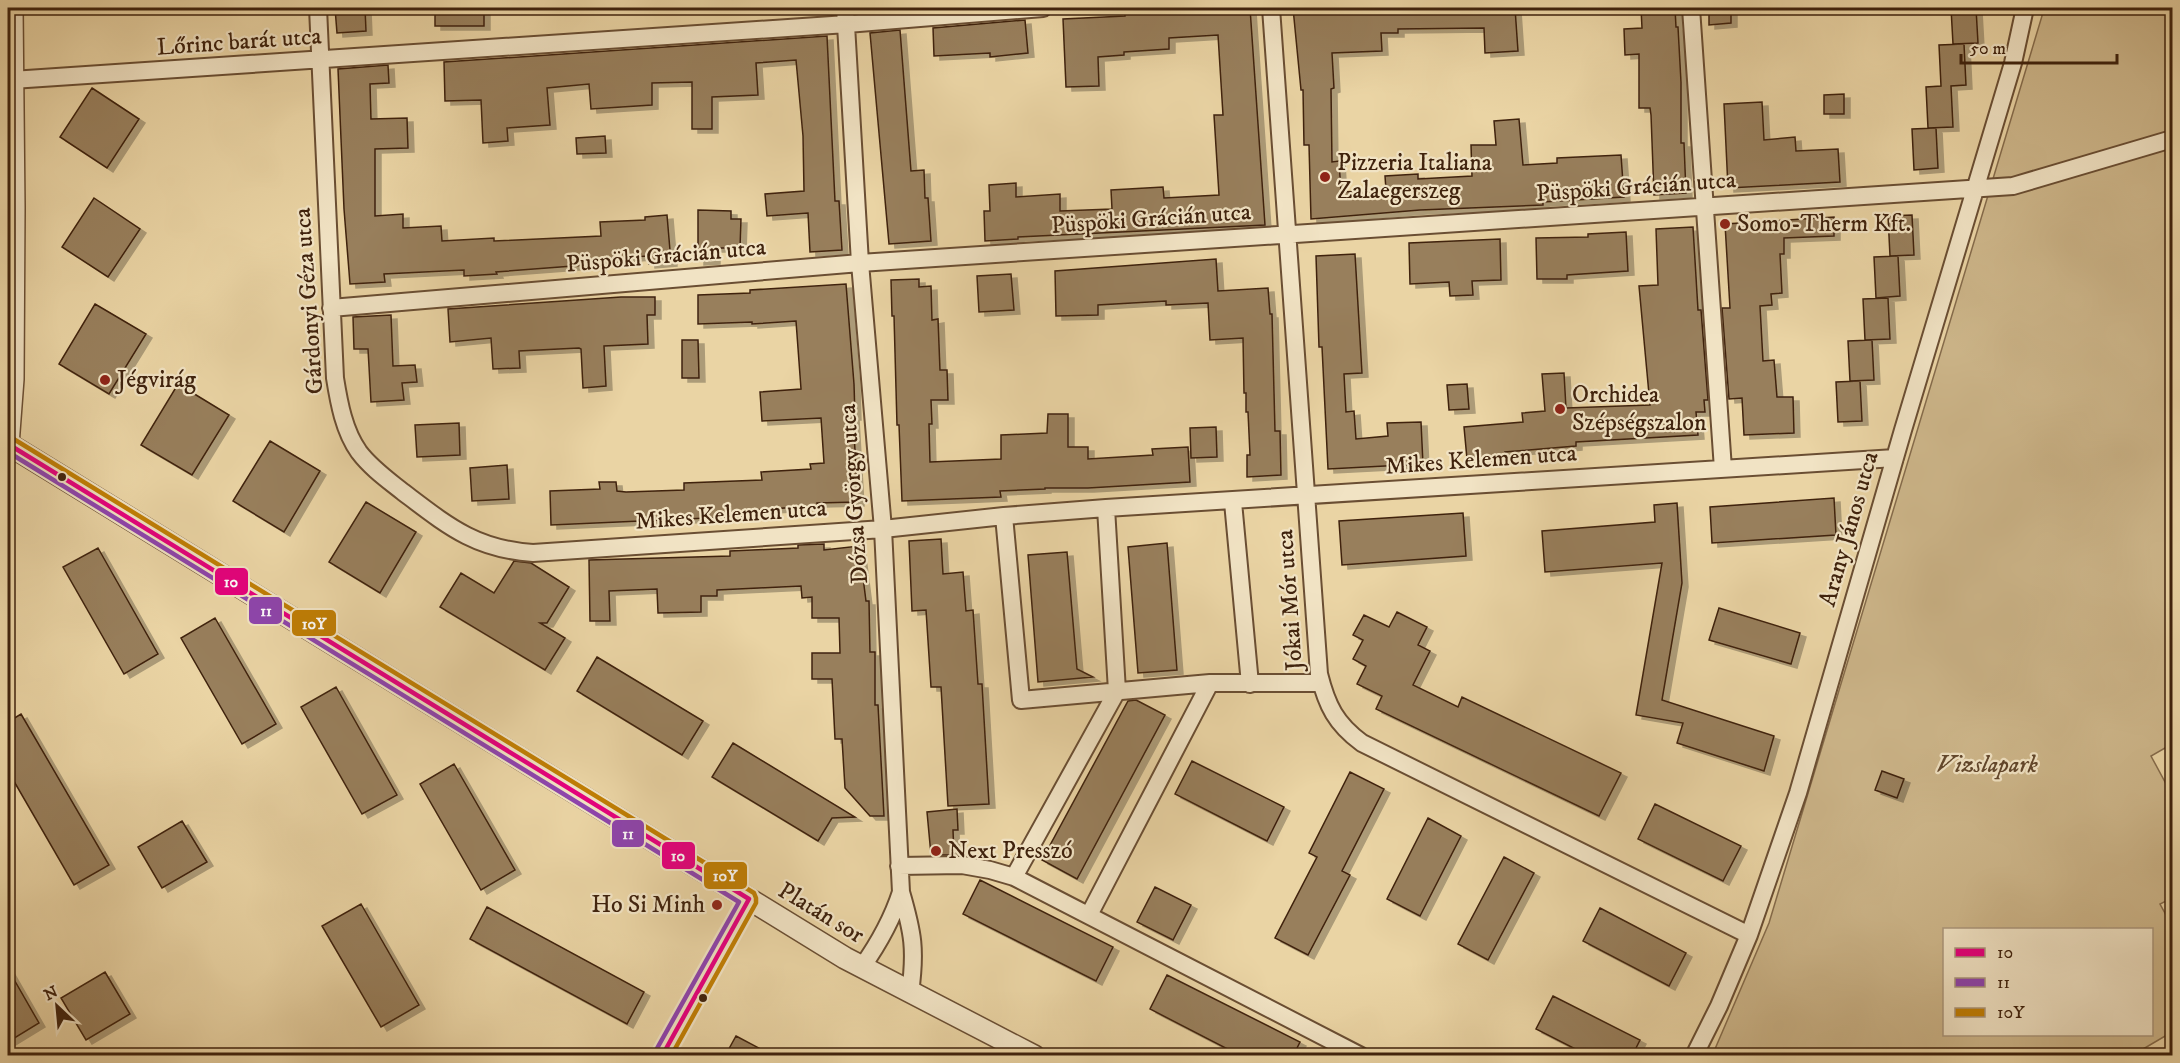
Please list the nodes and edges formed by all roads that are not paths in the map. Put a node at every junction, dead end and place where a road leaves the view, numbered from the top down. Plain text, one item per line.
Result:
1 (12, 8) edge
2 (318, 8) edge
3 (1043, 8) edge
4 (1271, 8) edge
5 (1691, 8) edge
6 (2025, 8) edge
7 (846, 16) edge
8 (320, 61) junction
9 (12, 80) junction
10 (2172, 139) edge
11 (1974, 188) junction
12 (1704, 206) junction
13 (1287, 234) junction
14 (860, 263) junction
15 (331, 308) junction
16 (8, 444) edge
17 (1895, 458) junction
18 (1723, 469) junction
19 (1306, 496) junction
20 (1233, 502) junction
21 (1106, 508) junction
22 (1004, 516) junction
23 (883, 529) junction
24 (533, 553) joint
25 (1321, 682) junction
26 (1210, 683) junction
27 (1250, 684) junction
28 (1117, 691) junction
29 (899, 866) junction
30 (1014, 877) junction
31 (901, 892) junction
32 (749, 899) junction
33 (1089, 915) junction
34 (1749, 935) junction
35 (862, 967) junction
36 (910, 993) junction
37 (662, 1056) edge
38 (1034, 1056) edge
39 (1361, 1056) edge
40 (1694, 1056) edge

1 - 9 street
2 - 8 street, Gárdonyi Géza utca
3 - 7 street, Lőrinc barát utca
4 - 13 street, Jókai Mór utca
5 - 12 street
6 - 11 street, Arany János utca
7 - 8 street, Lőrinc barát utca
7 - 14 street, Dózsa György utca
8 - 9 street, Lőrinc barát utca
8 - 15 street, Gárdonyi Géza utca
9 - 16 street
10 - 11 street, Püspöki Grácián utca
11 - 12 street, Püspöki Grácián utca
11 - 17 street, Arany János utca
12 - 13 street, Püspöki Grácián utca
12 - 18 street
13 - 14 street, Püspöki Grácián utca
13 - 19 street, Jókai Mór utca
14 - 15 street, Püspöki Grácián utca
14 - 23 street, Dózsa György utca
15 - 24 street, Gárdonyi Géza utca
16 - 32 street, Platán sor
17 - 18 street, Mikes Kelemen utca
17 - 34 street, Arany János utca
18 - 19 street, Mikes Kelemen utca
19 - 20 street, Mikes Kelemen utca
19 - 25 street, Jókai Mór utca
20 - 21 street, Mikes Kelemen utca
20 - 27 street
21 - 22 street, Mikes Kelemen utca
21 - 28 street
22 - 23 street, Mikes Kelemen utca
22 - 28 street
23 - 24 street, Mikes Kelemen utca
23 - 29 street, Dózsa György utca
25 - 27 street
25 - 34 street, Jókai Mór utca
26 - 27 street
26 - 28 street
26 - 33 street
28 - 30 street
29 - 30 street
29 - 31 street, Dózsa György utca
30 - 33 street
31 - 35 street, Dózsa György utca
31 - 36 street
32 - 35 street, Platán sor
32 - 37 street
33 - 39 street
34 - 40 street, Arany János utca
35 - 36 street, Platán sor
36 - 38 street, Platán sor

